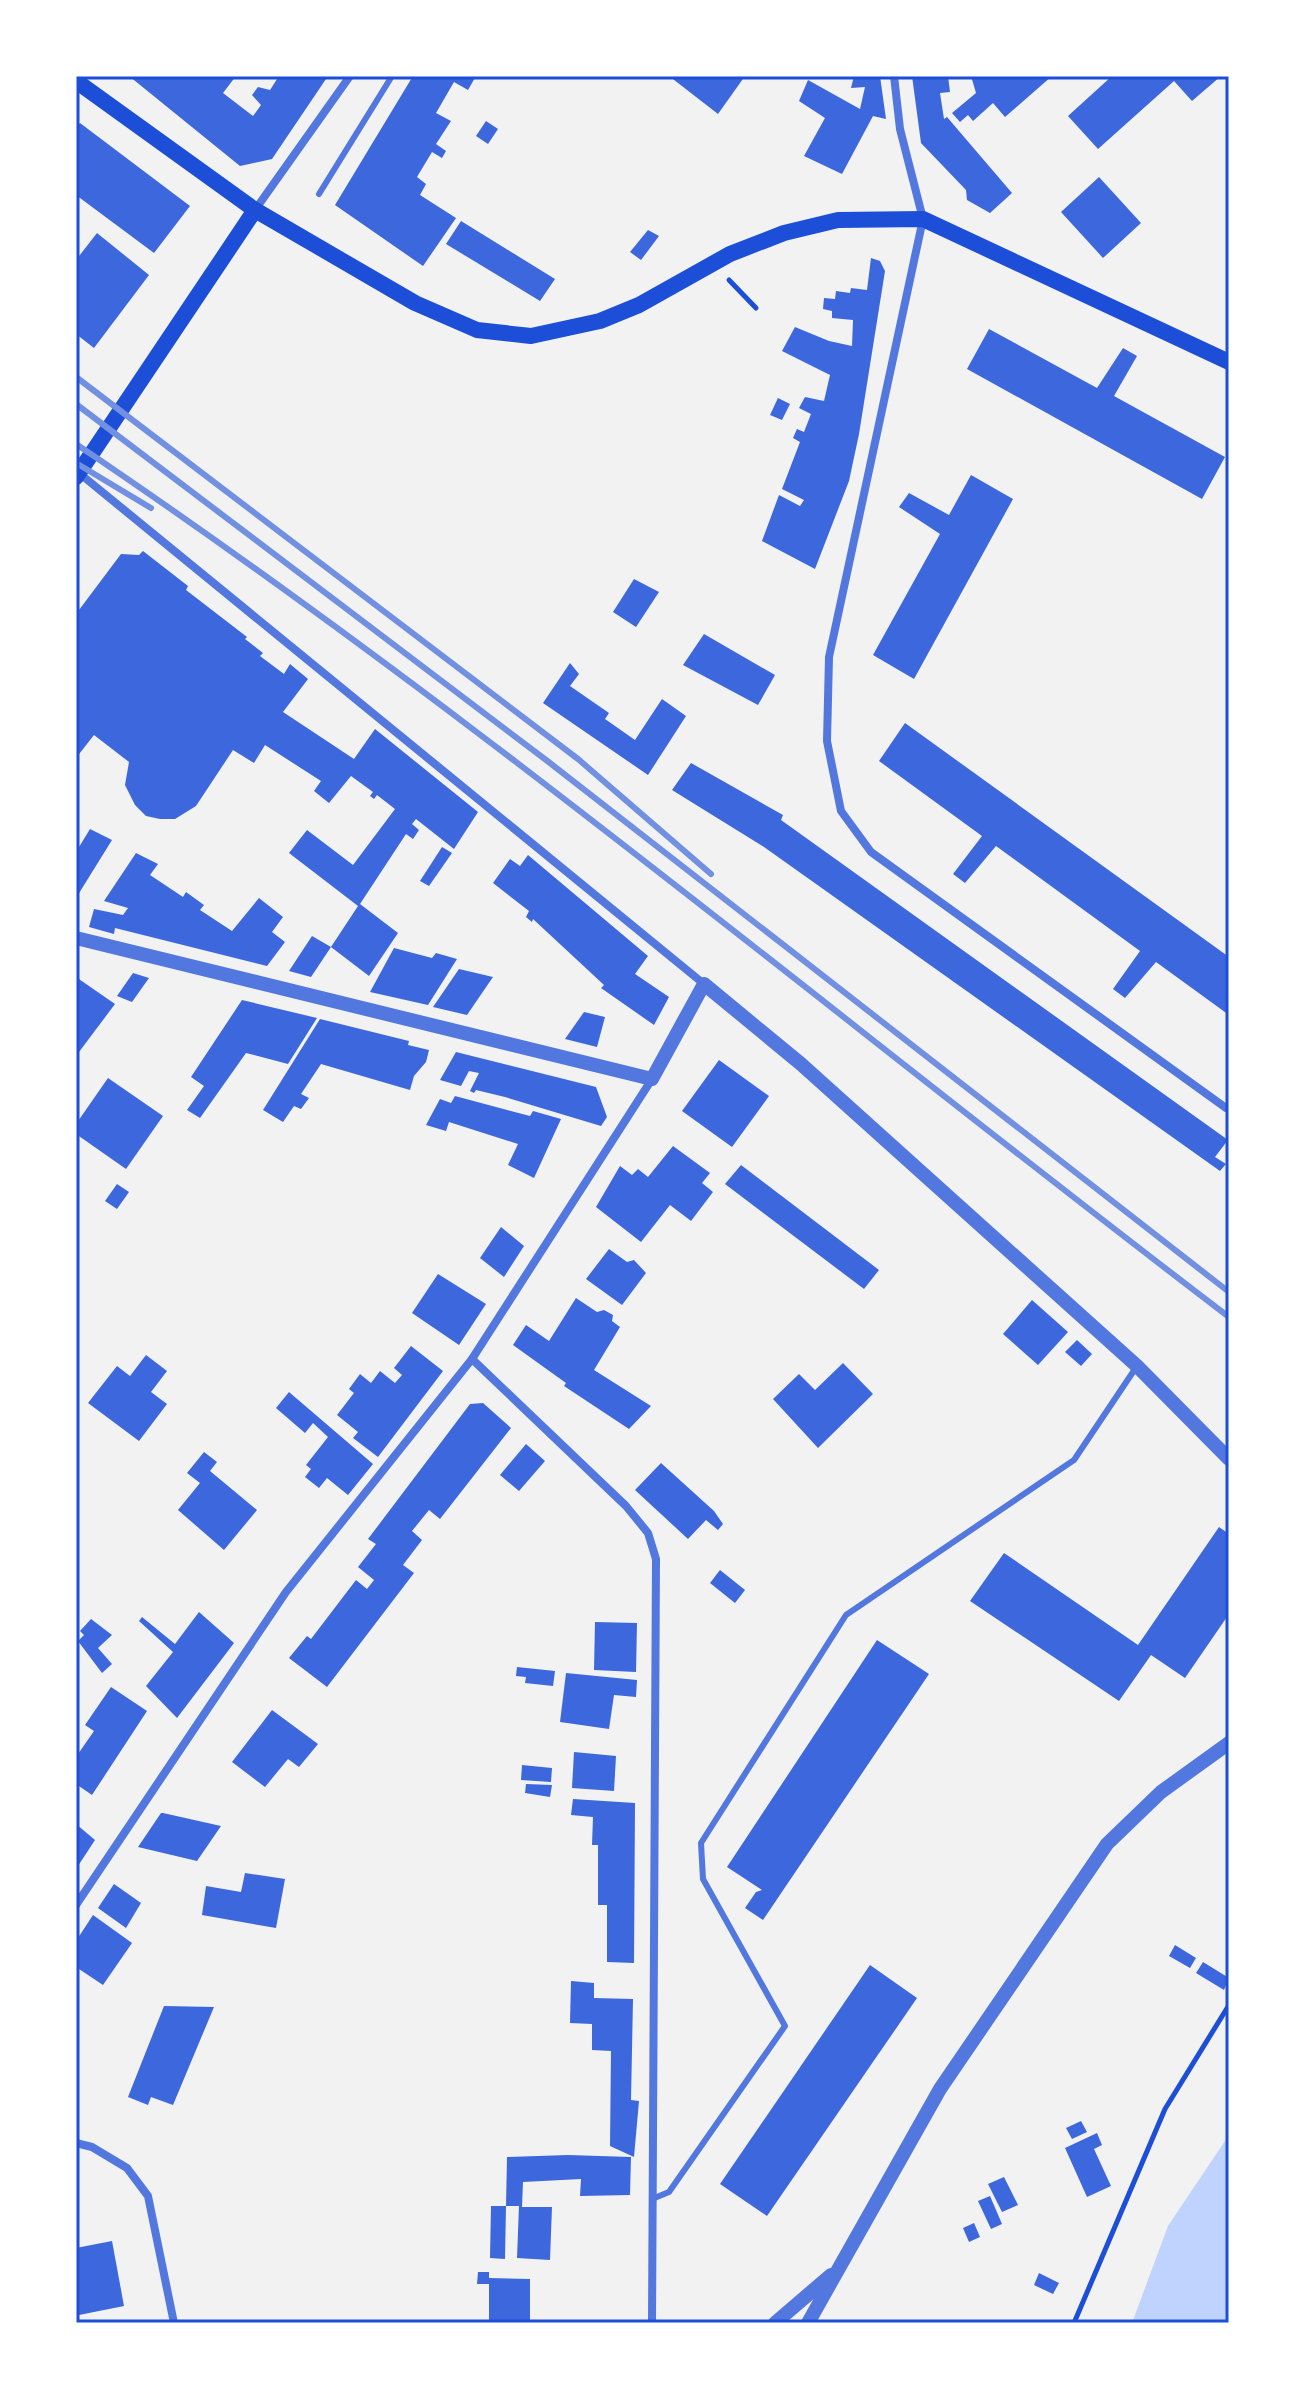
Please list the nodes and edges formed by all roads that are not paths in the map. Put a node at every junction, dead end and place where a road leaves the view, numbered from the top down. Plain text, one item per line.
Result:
1 (350, 76) edge
2 (392, 76) edge
3 (894, 76) edge
4 (76, 81) edge
5 (319, 194) dead end
6 (255, 210) junction
7 (923, 219) junction
8 (1229, 362) edge
9 (78, 475) edge
10 (76, 938) edge
11 (704, 984) junction
12 (652, 1079) junction
13 (1226, 1108) dead end
14 (472, 1359) junction
15 (1137, 1366) junction
16 (1229, 1459) edge
17 (1229, 1743) edge
18 (76, 1905) edge
19 (76, 2143) edge
20 (652, 2199) junction
21 (843, 2264) junction
22 (174, 2323) edge
23 (652, 2323) edge
24 (775, 2323) edge
25 (808, 2323) edge

1 - 6 street
2 - 5 lane
3 - 7 street
4 - 6 main road
6 - 7 main road
6 - 9 main road
7 - 8 main road
7 - 13 street
9 - 11 street
10 - 12 street
11 - 12 street
11 - 15 street
12 - 14 street
14 - 18 street
14 - 20 street
15 - 16 street
15 - 20 lane
17 - 21 street
19 - 22 street
20 - 23 street
21 - 24 street
21 - 25 street

